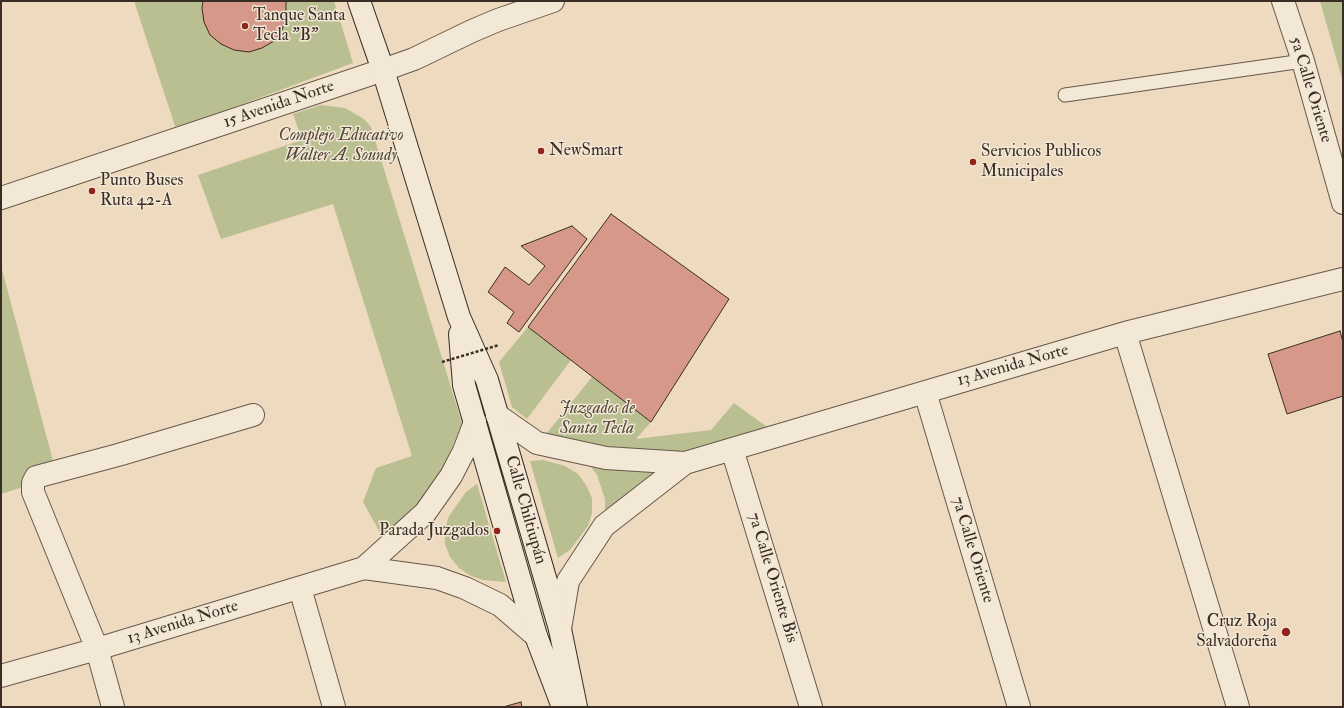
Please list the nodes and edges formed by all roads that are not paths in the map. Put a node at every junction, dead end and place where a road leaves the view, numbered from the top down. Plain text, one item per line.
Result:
1 (360, 1) edge
2 (553, 1) edge
3 (1283, 1) edge
4 (1303, 61) junction
5 (383, 70) junction
6 (1065, 95) dead end
7 (1, 198) edge
8 (1343, 203) edge
9 (1343, 279) edge
10 (458, 317) junction
11 (1125, 333) junction
12 (925, 392) junction
13 (253, 415) dead end
14 (497, 415) junction
15 (475, 422) junction
16 (732, 449) junction
17 (685, 463) junction
18 (364, 568) junction
19 (300, 588) junction
20 (560, 628) junction
21 (536, 636) junction
22 (97, 649) junction
23 (1, 676) edge
24 (113, 707) edge
25 (334, 707) edge
26 (563, 707) edge
27 (576, 707) edge
28 (812, 707) edge
29 (1019, 707) edge
30 (1238, 707) edge

1 - 5 street, Calle Chiltiupán
2 - 5 street, 15 Avenida Norte
3 - 4 street, 5a Calle Oriente
4 - 6 lane
4 - 8 street, 5a Calle Oriente
5 - 7 street, 15 Avenida Norte
5 - 10 street, Calle Chiltiupán
9 - 11 street, 13 Avenida Norte
10 - 14 street, Calle Chiltiupán
10 - 15 street, Calle Chiltiupán
11 - 12 street, 13 Avenida Norte
11 - 30 street
12 - 16 street, 13 Avenida Norte
12 - 29 street, 7a Calle Oriente
13 - 22 street
14 - 17 street, 13 Avenida Norte
14 - 20 street, Calle Chiltiupán
15 - 18 street, 13 Avenida Norte
15 - 21 street, Calle Chiltiupán
16 - 17 street, 13 Avenida Norte
16 - 28 street, 7a Calle Oriente Bis
17 - 20 street, 13 Avenida Norte
18 - 19 street, 13 Avenida Norte
18 - 21 street, 13 Avenida Norte
19 - 22 street, 13 Avenida Norte
19 - 25 street
20 - 27 street, Calle Chiltiupán
21 - 26 street, Calle Chiltiupán
22 - 23 street, 13 Avenida Norte
22 - 24 street

